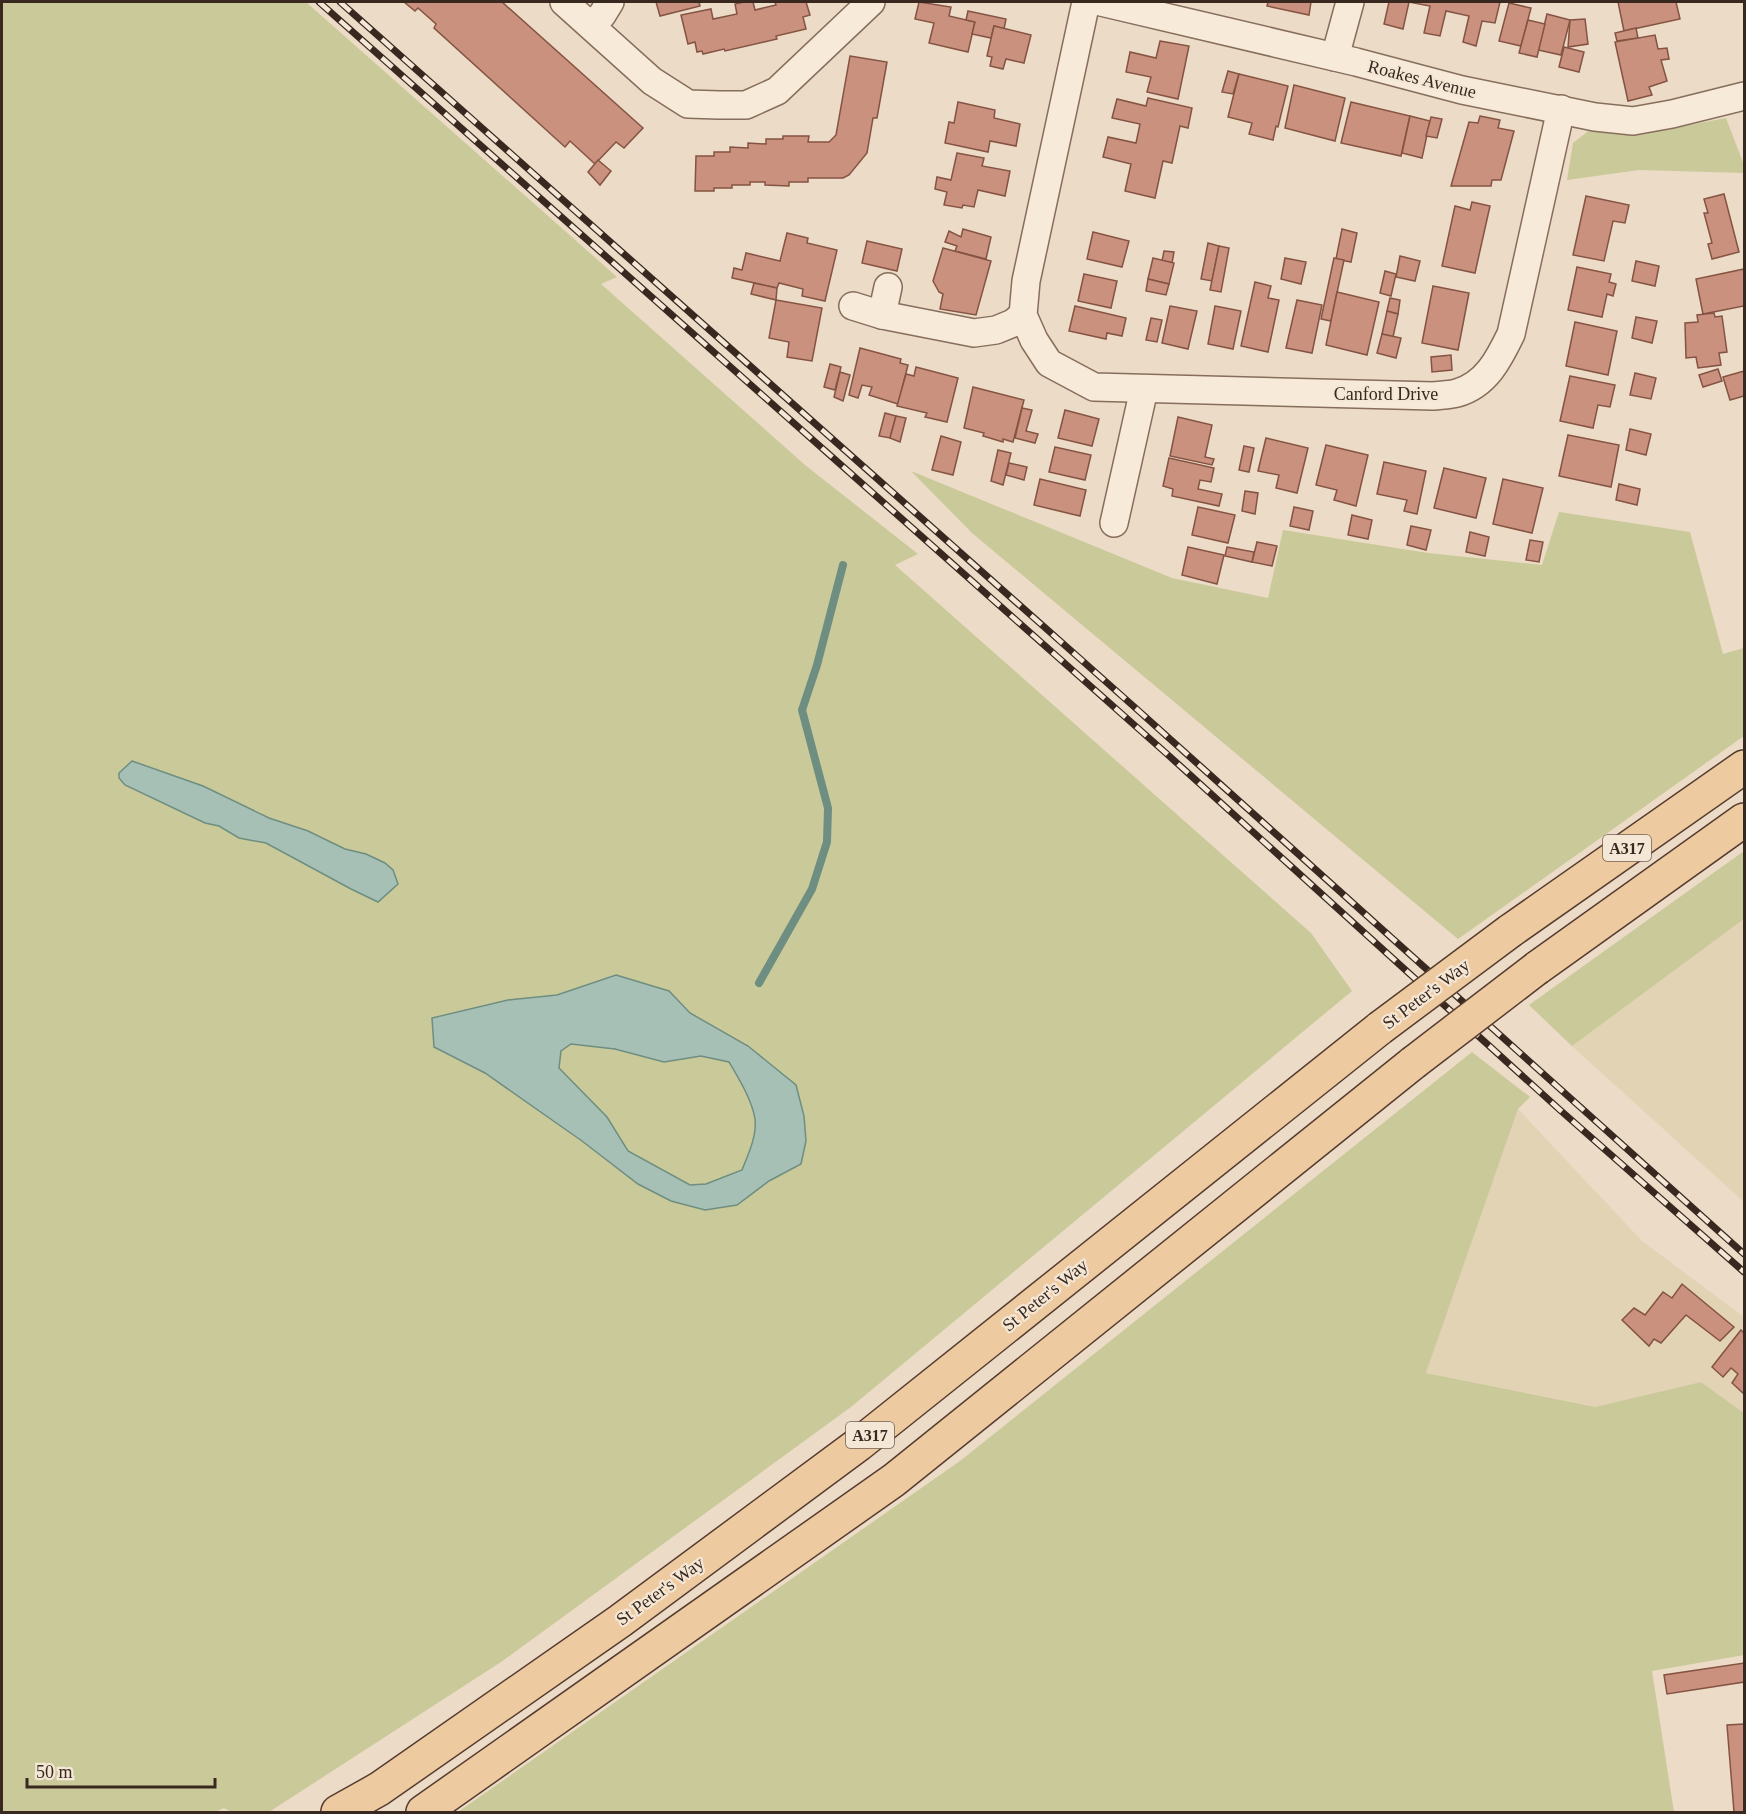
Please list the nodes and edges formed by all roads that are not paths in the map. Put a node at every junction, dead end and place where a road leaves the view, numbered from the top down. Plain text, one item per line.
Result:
1 (564, 2) edge
2 (610, 2) edge
3 (871, 2) edge
4 (1086, 2) edge
5 (1101, 2) edge
6 (1350, 2) edge
7 (591, 25) junction
8 (1335, 57) junction
9 (1744, 96) edge
10 (1561, 109) junction
11 (888, 287) dead end
12 (853, 306) dead end
13 (882, 315) junction
14 (1023, 315) junction
15 (1144, 389) junction
16 (1114, 523) dead end
17 (1744, 767) edge
18 (1744, 820) edge
19 (338, 1812) edge
20 (423, 1812) edge

1 - 7 street
2 - 7 street
3 - 7 street
4 - 14 street, Canford Drive
5 - 8 street, Roakes Avenue
6 - 8 street
8 - 10 street, Roakes Avenue
9 - 10 street, Roakes Avenue
10 - 15 street, Canford Drive
11 - 13 street
12 - 13 street
13 - 14 street
14 - 15 street, Canford Drive
15 - 16 street
17 - 19 main road, St Peter's Way / A317, bridge
18 - 20 main road, A317, bridge

